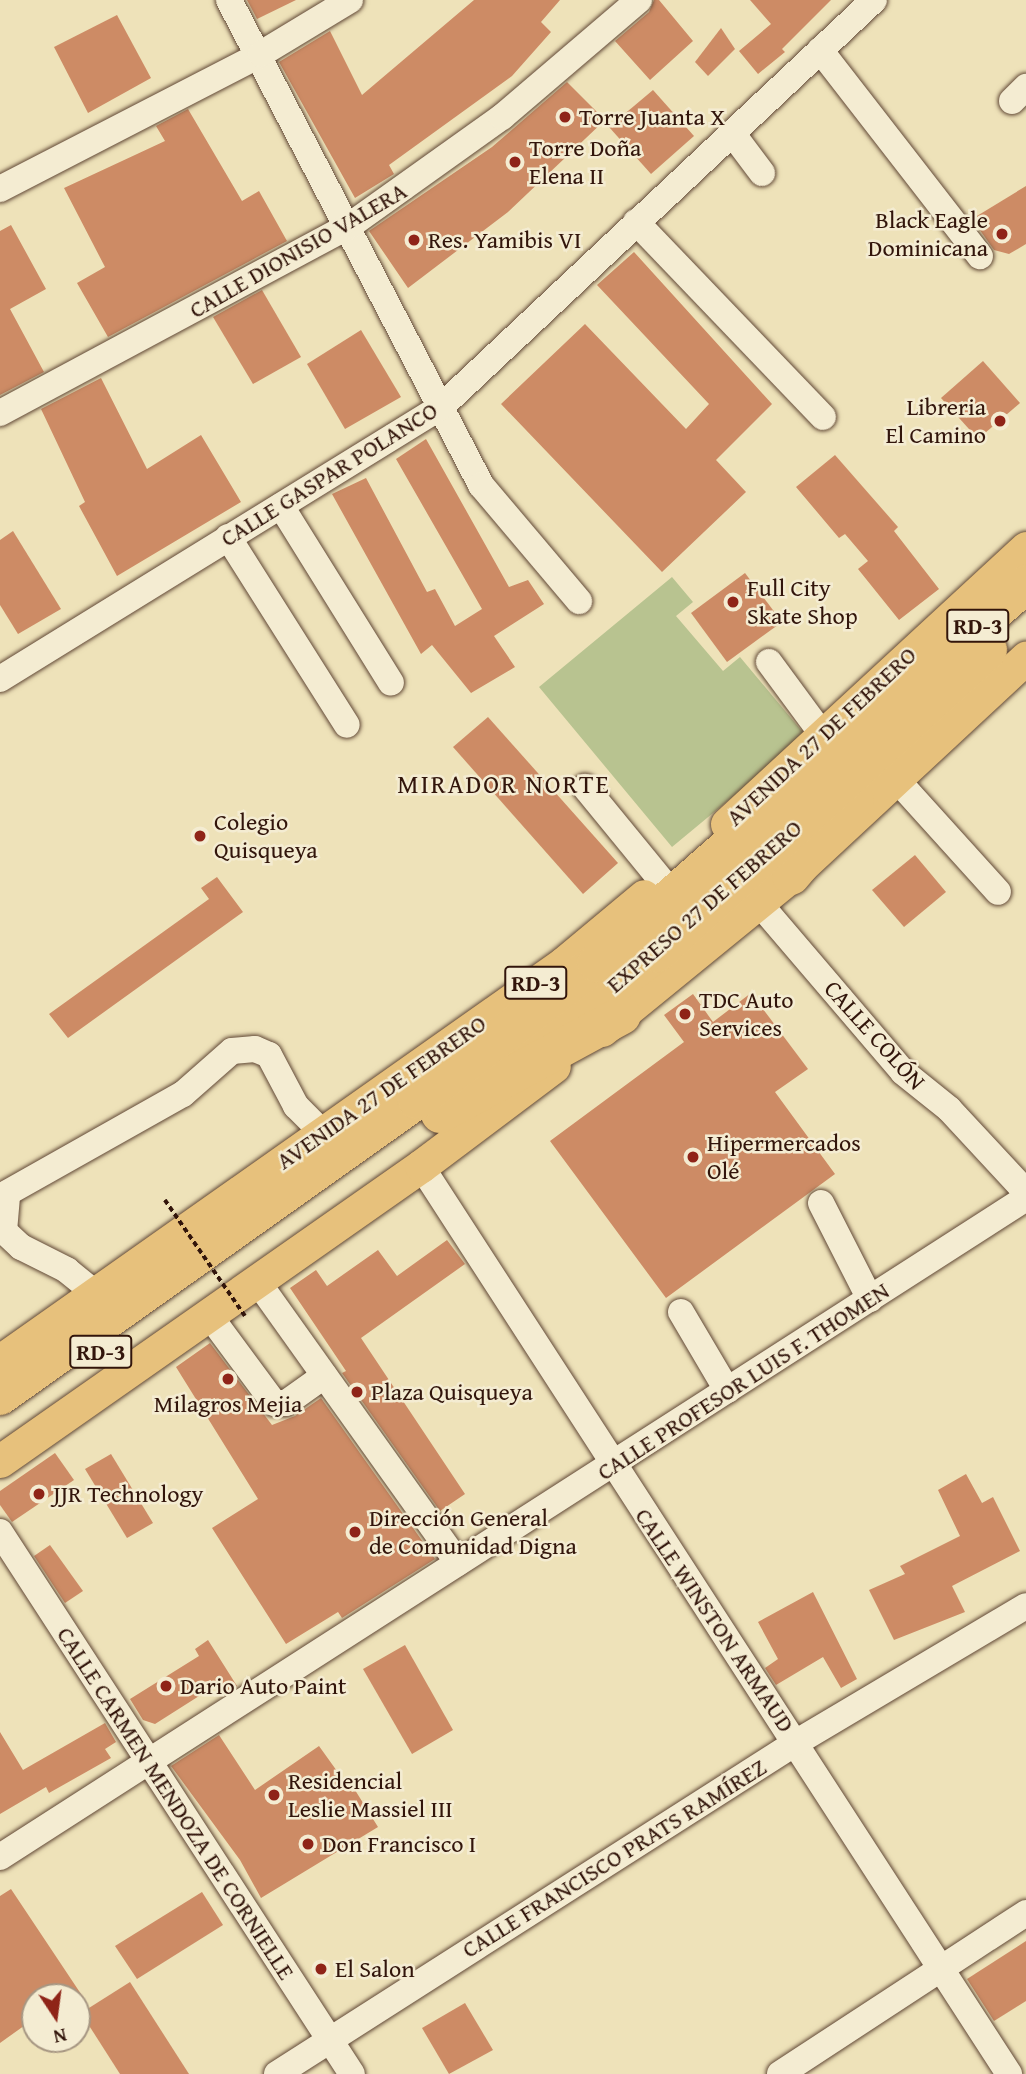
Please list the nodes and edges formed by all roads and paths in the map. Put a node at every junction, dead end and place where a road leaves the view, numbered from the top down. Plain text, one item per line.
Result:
1 (229, 0) edge
2 (350, 0) edge
3 (639, 0) edge
4 (874, 0) edge
5 (820, 50) junction
6 (261, 54) junction
7 (732, 133) junction
8 (762, 173) dead end
9 (0, 189) edge
10 (636, 222) junction
11 (349, 226) junction
12 (979, 256) dead end
13 (441, 407) junction
14 (0, 413) edge
15 (823, 417) dead end
16 (281, 506) junction
17 (228, 537) junction
18 (1026, 548) edge
19 (1026, 584) edge
20 (579, 601) dead end
21 (1026, 615) edge
22 (1026, 658) edge
23 (769, 663) dead end
24 (942, 676) junction
25 (0, 679) edge
26 (391, 683) dead end
27 (347, 725) dead end
28 (822, 734) junction
29 (896, 779) junction
30 (585, 787) dead end
31 (718, 832) junction
32 (791, 876) junction
33 (662, 881) junction
34 (998, 892) dead end
35 (758, 902) junction
36 (564, 962) junction
37 (622, 1015) junction
38 (429, 1107) junction
39 (323, 1133) junction
40 (421, 1166) junction
41 (1026, 1192) edge
42 (1026, 1198) edge
43 (165, 1200) dead end
44 (821, 1203) dead end
45 (2, 1207) edge
46 (11, 1242) edge
47 (257, 1282) junction
48 (200, 1286) junction
49 (94, 1293) junction
50 (870, 1299) junction
51 (681, 1312) dead end
52 (245, 1316) dead end
53 (0, 1361) edge
54 (324, 1376) junction
55 (727, 1390) junction
56 (0, 1396) edge
57 (0, 1423) edge
58 (0, 1461) edge
59 (612, 1466) junction
60 (0, 1532) edge
61 (458, 1563) junction
62 (1026, 1606) edge
63 (796, 1742) junction
64 (148, 1760) junction
65 (0, 1857) edge
66 (1026, 1913) edge
67 (942, 1970) junction
68 (330, 2039) junction
69 (277, 2074) edge
70 (352, 2074) edge
71 (780, 2074) edge
72 (1009, 2074) edge

1 - 6 street
2 - 6 street
3 - 11 street, CALLE DIONISIO VALERA
4 - 5 street, CALLE GASPAR POLANCO
5 - 7 street, CALLE GASPAR POLANCO
5 - 12 street
6 - 9 street
6 - 11 street
7 - 8 street
7 - 10 street, CALLE GASPAR POLANCO
10 - 13 street, CALLE GASPAR POLANCO
10 - 15 street
11 - 13 street
11 - 14 street, CALLE DIONISIO VALERA
13 - 16 street, CALLE GASPAR POLANCO
13 - 20 street
16 - 17 street, CALLE GASPAR POLANCO
16 - 26 street
17 - 25 street, CALLE GASPAR POLANCO
17 - 27 street
18 - 28 main road, AVENIDA 27 DE FEBRERO / RD-3
19 - 24 highway, RD-3
21 - 24 highway, RD-3
22 - 29 main road, RD-3
23 - 28 street
24 - 31 highway
24 - 32 highway
24 - 38 highway, EXPRESO 27 DE FEBRERO / RD-3
28 - 31 main road, AVENIDA 27 DE FEBRERO / RD-3
29 - 32 main road, RD-3
29 - 34 street
30 - 33 street
31 - 33 main road, AVENIDA 27 DE FEBRERO / RD-3
32 - 35 main road, RD-3
33 - 36 main road, AVENIDA 27 DE FEBRERO / RD-3
35 - 37 main road, RD-3
35 - 41 street, CALLE COLÓN
36 - 38 highway
36 - 39 main road, AVENIDA 27 DE FEBRERO / RD-3
37 - 38 highway
37 - 40 main road, RD-3
38 - 48 highway, EXPRESO 27 DE FEBRERO / RD-3
39 - 45 street
39 - 49 main road, AVENIDA 27 DE FEBRERO / RD-3
40 - 47 main road, RD-3
40 - 59 street, CALLE WINSTON ARMAUD
42 - 50 street, CALLE PROFESOR LUIS F. THOMEN
43 - 52 path, bridge
44 - 50 street
45 - 46 street
46 - 49 street
47 - 48 main road, RD-3
47 - 54 street
48 - 54 street
48 - 56 highway, RD-3
48 - 57 highway, RD-3
48 - 58 main road, RD-3
49 - 53 main road, AVENIDA 27 DE FEBRERO / RD-3
50 - 55 street, CALLE PROFESOR LUIS F. THOMEN
51 - 55 street
54 - 61 street
55 - 59 street, CALLE PROFESOR LUIS F. THOMEN
59 - 61 street, CALLE PROFESOR LUIS F. THOMEN
59 - 63 street, CALLE WINSTON ARMAUD
60 - 64 street, CALLE CARMEN MENDOZA DE CORNIELLE
61 - 64 street, CALLE PROFESOR LUIS F. THOMEN
62 - 63 street, CALLE FRANCISCO PRATS RAMÍREZ
63 - 67 street, CALLE WINSTON ARMAUD
63 - 68 street, CALLE FRANCISCO PRATS RAMÍREZ
64 - 65 street, CALLE PROFESOR LUIS F. THOMEN
64 - 68 street, CALLE CARMEN MENDOZA DE CORNIELLE
66 - 67 street
67 - 71 street
67 - 72 street, CALLE WINSTON ARMAUD
68 - 69 street, CALLE FRANCISCO PRATS RAMÍREZ
68 - 70 street, CALLE CARMEN MENDOZA DE CORNIELLE

